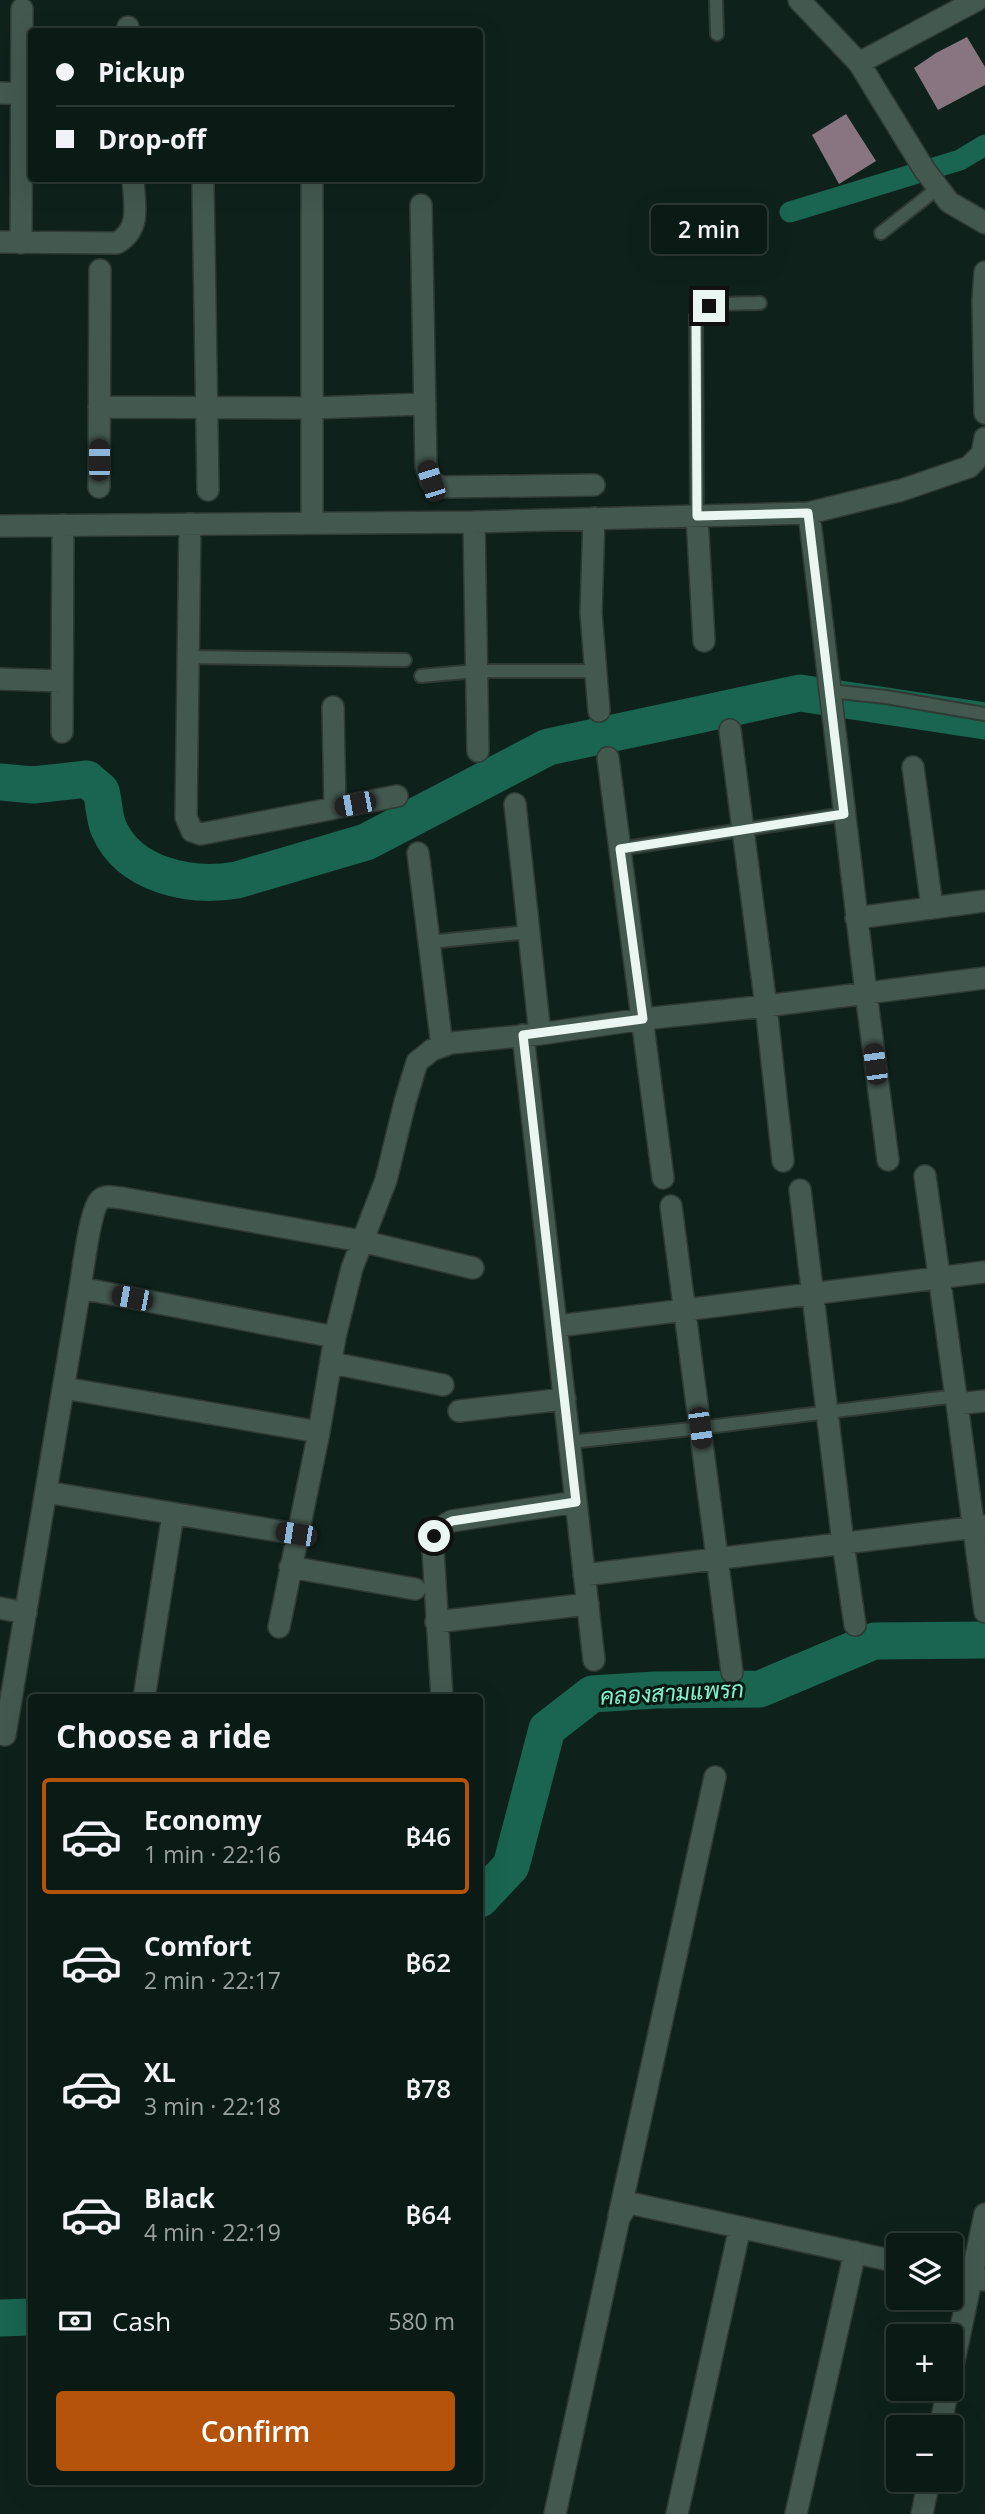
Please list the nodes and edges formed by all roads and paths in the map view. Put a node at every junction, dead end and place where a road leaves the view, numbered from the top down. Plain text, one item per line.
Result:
1 (716, 0) edge
2 (799, 0) edge
3 (977, 0) edge
4 (22, 9) dead end
5 (717, 34) dead end
6 (859, 63) junction
7 (0, 93) edge
8 (27, 94) edge
9 (133, 182) edge
10 (312, 182) edge
11 (203, 186) dead end
12 (939, 188) junction
13 (421, 205) dead end
14 (985, 223) edge
15 (881, 233) dead end
16 (11, 242) edge
17 (100, 270) dead end
18 (985, 272) edge
19 (760, 303) dead end
20 (425, 404) junction
21 (99, 407) junction
22 (206, 408) junction
23 (312, 408) junction
24 (985, 413) edge
25 (985, 438) edge
26 (594, 485) dead end
27 (99, 486) dead end
28 (208, 490) dead end
29 (808, 513) junction
30 (697, 516) junction
31 (594, 518) junction
32 (312, 523) junction
33 (474, 523) junction
34 (190, 524) junction
35 (63, 525) junction
36 (0, 526) edge
37 (704, 641) dead end
38 (188, 657) junction
39 (405, 660) dead end
40 (476, 671) junction
41 (596, 671) junction
42 (421, 676) dead end
43 (0, 679) edge
44 (62, 681) junction
45 (830, 691) junction
46 (333, 707) dead end
47 (599, 710) dead end
48 (985, 714) edge
49 (730, 730) dead end
50 (62, 732) dead end
51 (478, 751) dead end
52 (608, 758) dead end
53 (913, 767) dead end
54 (397, 796) dead end
55 (515, 804) dead end
56 (335, 808) junction
57 (844, 814) junction
58 (742, 829) junction
59 (620, 849) junction
60 (418, 853) dead end
61 (985, 901) edge
62 (932, 907) junction
63 (856, 918) junction
64 (529, 932) junction
65 (429, 942) junction
66 (985, 978) edge
67 (866, 993) junction
68 (766, 1006) junction
69 (643, 1019) junction
70 (532, 1035) junction
71 (442, 1046) junction
72 (888, 1160) dead end
73 (783, 1161) dead end
74 (925, 1176) dead end
75 (663, 1178) dead end
76 (800, 1190) dead end
77 (671, 1206) dead end
78 (361, 1241) junction
79 (473, 1268) dead end
80 (985, 1272) edge
81 (941, 1277) junction
82 (80, 1288) junction
83 (813, 1294) junction
84 (686, 1309) junction
85 (558, 1326) junction
86 (335, 1337) junction
87 (332, 1363) junction
88 (443, 1385) dead end
89 (64, 1388) junction
90 (565, 1399) junction
91 (957, 1400) junction
92 (985, 1401) edge
93 (458, 1411) dead end
94 (829, 1413) junction
95 (700, 1428) junction
96 (319, 1432) junction
97 (570, 1442) junction
98 (46, 1492) junction
99 (576, 1502) junction
100 (173, 1514) junction
101 (979, 1527) edge
102 (296, 1534) junction
103 (843, 1543) junction
104 (718, 1557) junction
105 (290, 1567) junction
106 (584, 1576) junction
107 (415, 1589) dead end
108 (588, 1604) junction
109 (0, 1608) edge
110 (985, 1612) edge
111 (26, 1613) junction
112 (436, 1622) junction
113 (279, 1626) dead end
114 (855, 1626) dead end
115 (594, 1660) dead end
116 (732, 1672) dead end
117 (145, 1694) edge
118 (442, 1694) edge
119 (5, 1735) dead end
120 (715, 1777) dead end
121 (985, 2214) edge
122 (619, 2218) junction
123 (740, 2227) junction
124 (982, 2237) edge
125 (855, 2252) junction
126 (886, 2259) edge
127 (979, 2279) edge
128 (963, 2335) edge
129 (927, 2492) edge
130 (555, 2514) edge
131 (677, 2514) edge
132 (796, 2514) edge
133 (922, 2514) edge

1 - 5 lane
2 - 6 street
3 - 6 street
4 - 8 street
6 - 12 street
7 - 8 street
8 - 16 street
9 - 16 street
10 - 23 street
11 - 22 street
12 - 14 street
12 - 15 lane
13 - 20 street
17 - 21 street
18 - 24 street
19 - 30 lane
20 - 23 street
20 - 26 street
21 - 22 street
21 - 27 street
22 - 23 street
22 - 28 street
23 - 32 street
25 - 29 street
29 - 30 street
29 - 45 street
30 - 31 street
30 - 37 street
31 - 33 street
31 - 41 street
32 - 33 street
32 - 34 street
33 - 40 street
34 - 35 street
34 - 38 street
35 - 36 street
35 - 44 street
38 - 39 lane
38 - 56 street
40 - 41 lane
40 - 42 lane
40 - 51 street
41 - 47 street
43 - 44 street
44 - 50 street
45 - 48 lane
45 - 57 street
46 - 56 street
49 - 58 street
52 - 59 street
53 - 62 street
54 - 56 street
55 - 64 street
57 - 58 lane
57 - 63 street
58 - 59 lane
58 - 68 street
59 - 69 street
60 - 65 street
61 - 62 street
62 - 63 street
63 - 67 street
64 - 65 lane
64 - 70 street
65 - 71 street
66 - 67 street
67 - 68 street
67 - 72 street
68 - 69 street
68 - 73 street
69 - 70 street
69 - 75 street
70 - 71 street
70 - 85 street
71 - 78 street
74 - 81 street
76 - 83 street
77 - 84 street
78 - 79 street
78 - 82 street
78 - 86 street
80 - 81 street
81 - 83 street
81 - 91 street
82 - 86 street
82 - 89 street
83 - 84 street
83 - 94 street
84 - 85 street
84 - 95 street
85 - 90 street
86 - 87 street
87 - 88 street
87 - 96 street
89 - 96 street
89 - 98 street
90 - 93 street
90 - 97 street
91 - 92 street
91 - 94 lane
91 - 101 street
94 - 95 lane
94 - 103 street
95 - 97 lane
95 - 104 street
96 - 102 street
97 - 99 street
98 - 100 street
98 - 111 street
99 - 106 street
99 - 112 street
100 - 102 street
100 - 117 street
101 - 103 street
101 - 110 street
102 - 105 street
103 - 104 street
103 - 114 street
104 - 106 street
104 - 116 street
105 - 107 street
105 - 113 street
106 - 108 street
108 - 112 street
108 - 115 street
109 - 111 street
111 - 119 street
112 - 118 street
120 - 122 street
121 - 124 street
122 - 123 street
122 - 130 street
123 - 125 street
123 - 131 street
124 - 127 street
125 - 126 street
125 - 132 street
127 - 128 street
129 - 133 street

